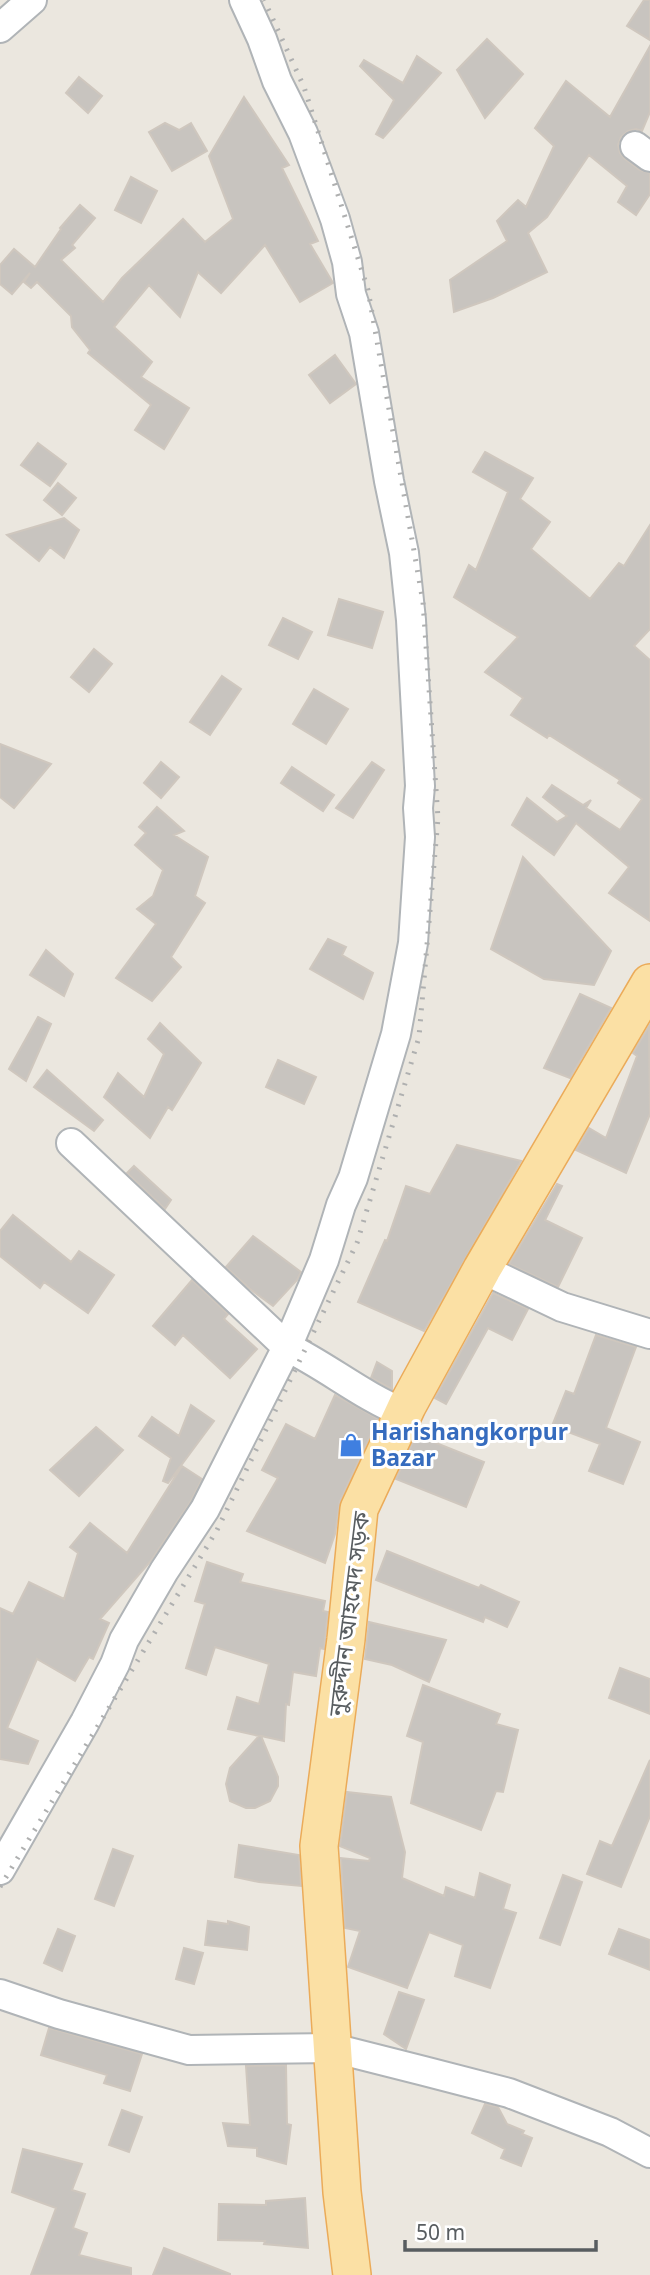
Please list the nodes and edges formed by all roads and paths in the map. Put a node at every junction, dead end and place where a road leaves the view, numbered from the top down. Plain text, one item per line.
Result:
1 (32, 0) edge
2 (244, 0) edge
3 (0, 28) edge
4 (650, 983) edge
5 (71, 1143) dead end
6 (482, 1269) junction
7 (650, 1334) edge
8 (288, 1347) junction
9 (404, 1413) junction
10 (0, 1870) edge
11 (0, 1994) edge
12 (333, 2048) junction
13 (650, 2153) edge
14 (352, 2275) edge

1 - 3 street
2 - 8 street
4 - 6 main road, নুরুদ্দীন আহমেদ সড়ক
5 - 8 street
6 - 7 street
6 - 9 main road, নুরুদ্দীন আহমেদ সড়ক
8 - 9 street
8 - 10 street
9 - 12 main road, নুরুদ্দীন আহমেদ সড়ক
11 - 12 street
12 - 13 street
12 - 14 main road, নুরুদ্দীন আহমেদ সড়ক

